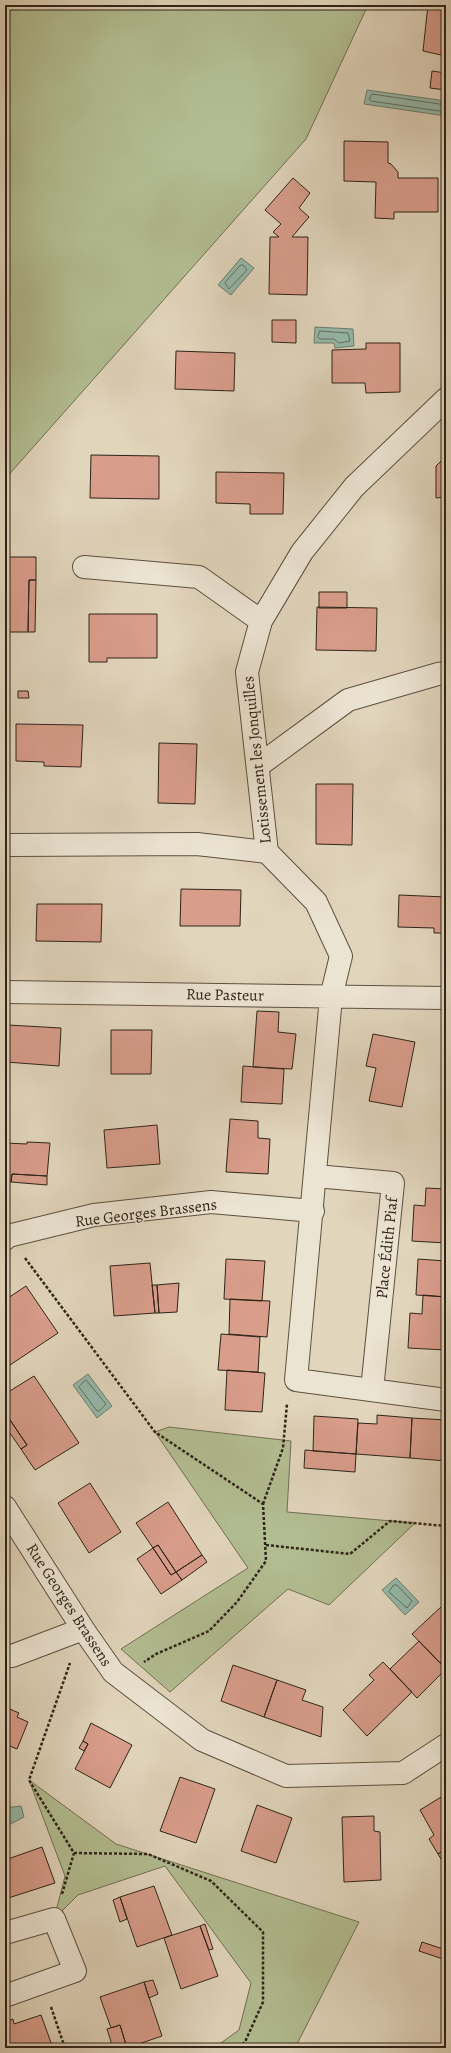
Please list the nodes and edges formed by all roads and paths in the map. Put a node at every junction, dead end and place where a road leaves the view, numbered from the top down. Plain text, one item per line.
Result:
1 (446, 399) edge
2 (84, 567) dead end
3 (261, 621) junction
4 (446, 673) edge
5 (258, 766) junction
6 (11, 845) dead end
7 (267, 852) junction
8 (5, 992) edge
9 (332, 997) junction
10 (446, 998) edge
11 (316, 1176) junction
12 (313, 1211) junction
13 (7, 1237) edge
14 (372, 1390) junction
15 (446, 1400) edge
16 (5, 1507) edge
17 (446, 1526) edge
18 (266, 1545) junction
19 (82, 1629) junction
20 (5, 1656) edge
21 (120, 1677) junction
22 (446, 1745) edge
23 (74, 1853) junction
24 (54, 1919) junction
25 (5, 1933) edge
26 (43, 1983) junction
27 (5, 1996) edge
28 (65, 2048) edge
29 (238, 2048) edge

1 - 3 street, Lotissement les Jonquilles
2 - 3 street
3 - 5 street, Lotissement les Jonquilles
4 - 5 street
5 - 7 street, Lotissement les Jonquilles
6 - 7 street
7 - 9 street, Lotissement les Jonquilles
8 - 9 street, Rue Pasteur
9 - 10 street, Rue Pasteur
9 - 11 street
11 - 12 street
11 - 14 street, Place Édith Piaf
12 - 13 street, Rue Georges Brassens
12 - 14 street
13 - 18 path
14 - 15 street
16 - 19 street, Rue Georges Brassens
17 - 18 path
18 - 21 path
19 - 20 street
19 - 21 street, Rue Georges Brassens
19 - 23 path
21 - 22 street, Rue Georges Brassens
23 - 24 path
23 - 29 path
24 - 25 street
24 - 26 street
26 - 27 street
26 - 28 path

